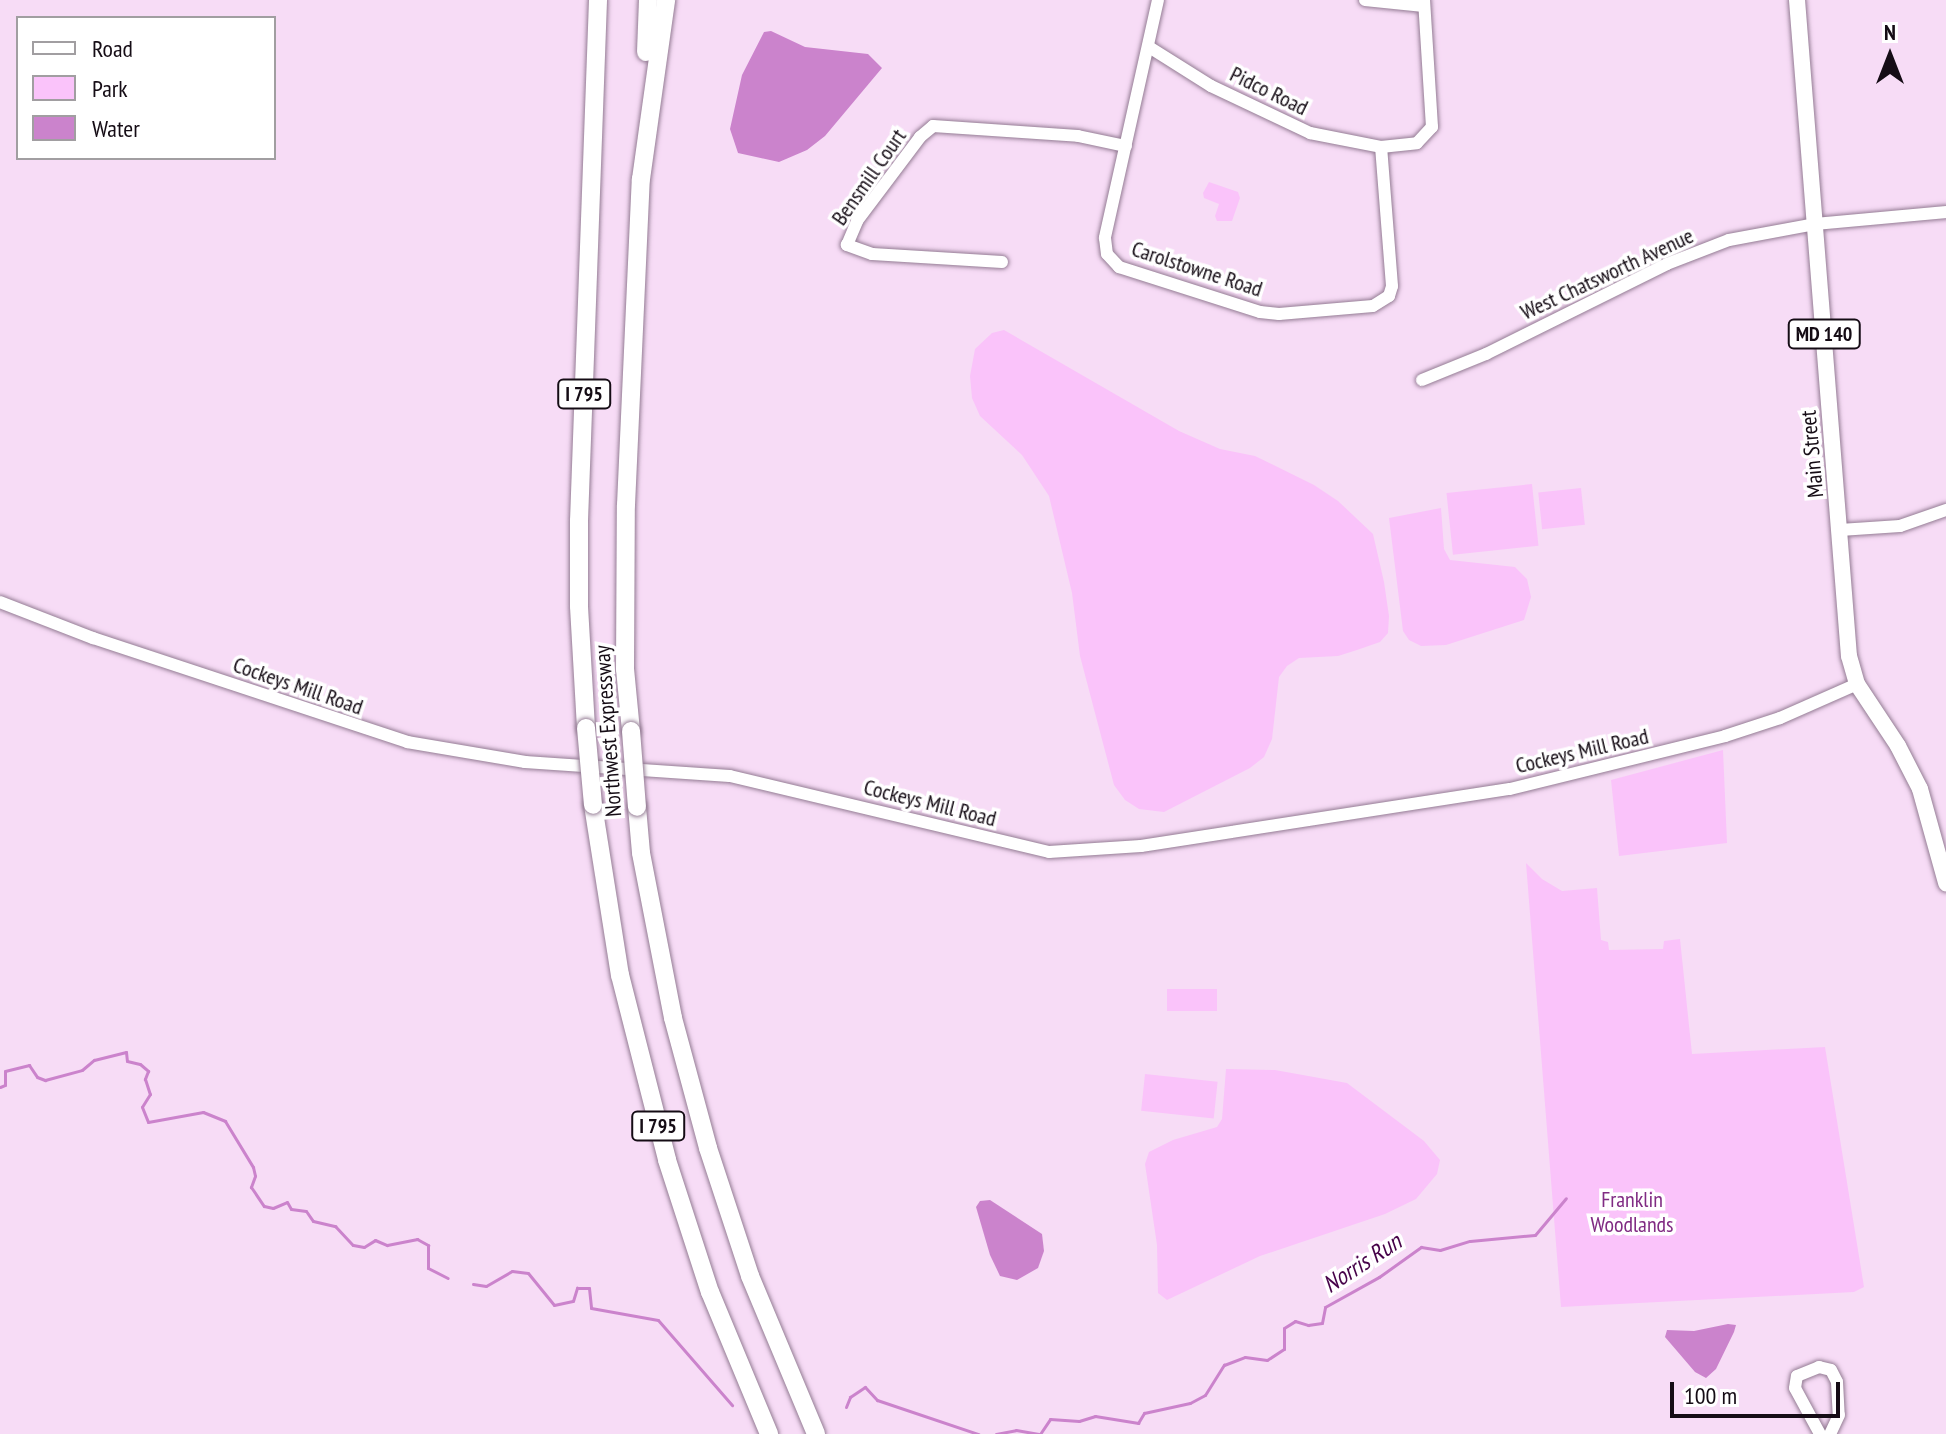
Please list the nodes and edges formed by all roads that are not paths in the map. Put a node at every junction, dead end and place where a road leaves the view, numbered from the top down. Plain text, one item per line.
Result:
1 (598, 0) edge
2 (604, 0) edge
3 (648, 0) edge
4 (666, 0) edge
5 (1158, 0) edge
6 (1365, 0) edge
7 (1797, 0) edge
8 (1424, 3) edge
9 (1149, 47) junction
10 (598, 61) junction
11 (1126, 146) junction
12 (1381, 147) junction
13 (641, 179) junction
14 (1946, 212) edge
15 (1815, 224) junction
16 (1002, 262) dead end
17 (1422, 380) dead end
18 (1946, 510) edge
19 (1840, 530) junction
20 (0, 602) edge
21 (1857, 684) junction
22 (1946, 883) edge
23 (769, 1434) edge
24 (816, 1434) edge
25 (1820, 1434) edge
26 (1830, 1434) edge

1 - 10 highway, Northwest Expressway / I 795
2 - 10 highway
3 - 13 highway
4 - 13 highway, Northwest Expressway / I 795
5 - 9 street, Carolstowne Road
6 - 8 street
7 - 15 main road, Main Street / MD 140
8 - 12 street
9 - 11 street, Carolstowne Road
9 - 12 street, Pidco Road
10 - 23 highway, Northwest Expressway / I 795, bridge
11 - 12 street, Carolstowne Road
11 - 16 street, Bensmill Court
13 - 24 highway, Northwest Expressway / I 795, bridge
14 - 15 street, West Chatsworth Avenue
15 - 17 street, West Chatsworth Avenue
15 - 19 main road, Main Street / MD 140
18 - 19 street
19 - 21 main road, Main Street / MD 140
20 - 21 street, Cockeys Mill Road
21 - 22 main road, Main Street / MD 140
25 - 26 street

